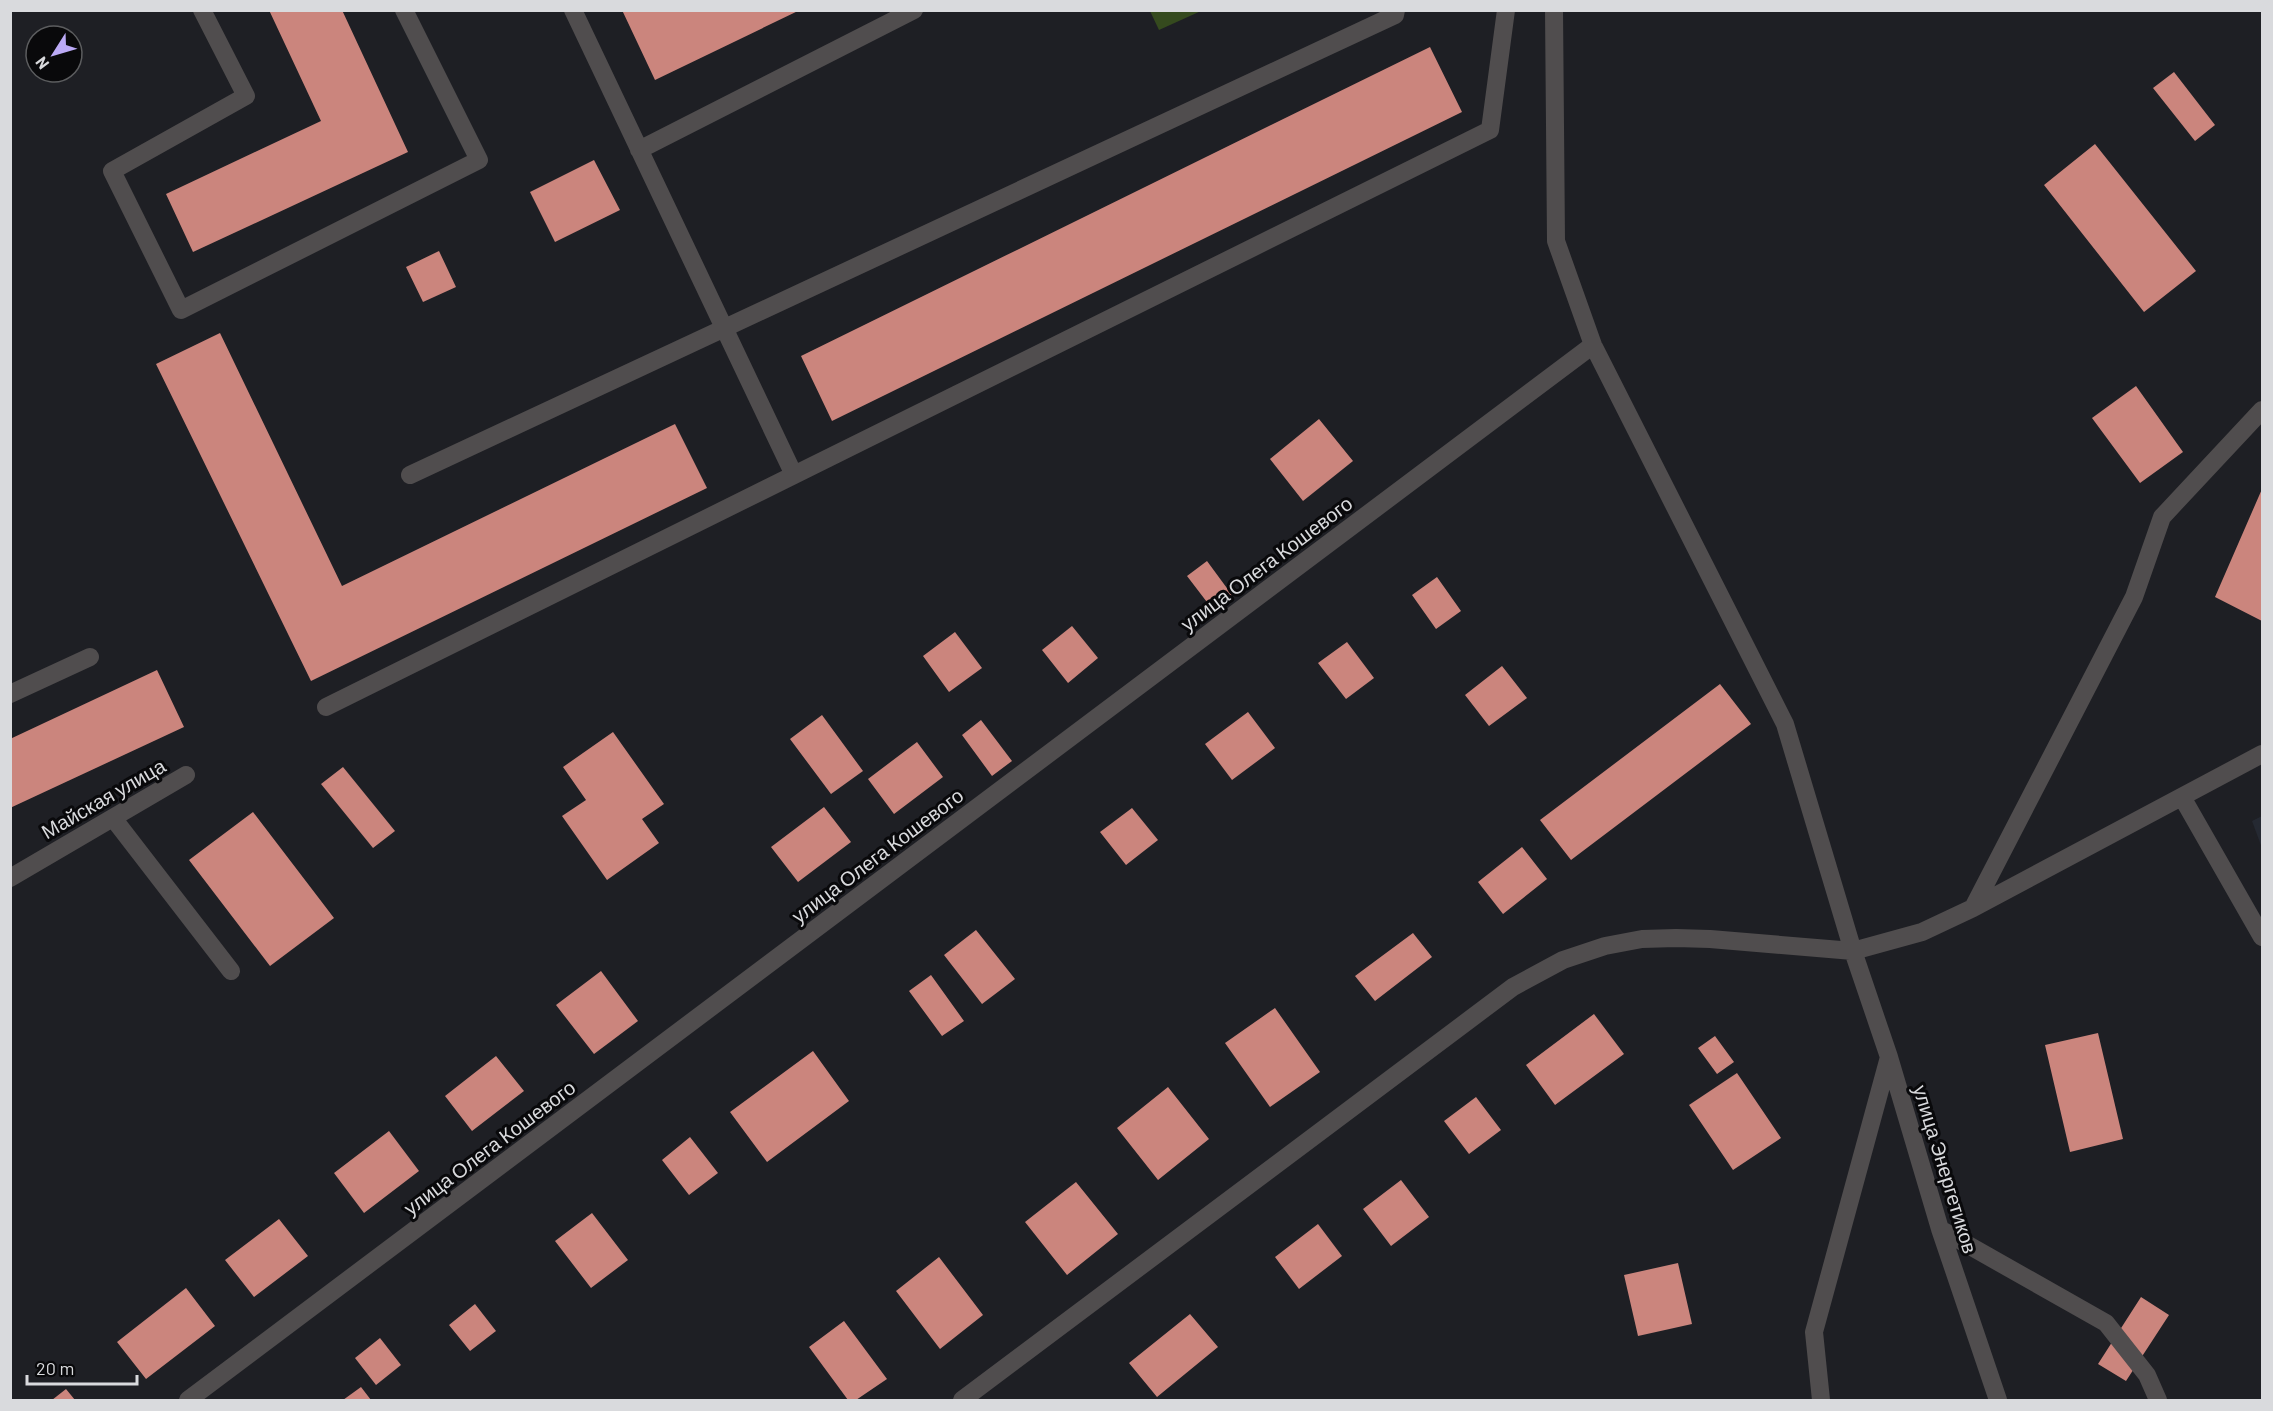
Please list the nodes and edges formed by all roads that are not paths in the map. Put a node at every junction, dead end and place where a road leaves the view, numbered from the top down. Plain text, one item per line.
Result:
1 (202, 10) edge
2 (404, 10) edge
3 (573, 10) edge
4 (914, 10) edge
5 (1396, 10) edge
6 (1506, 10) edge
7 (1554, 10) edge
8 (639, 150) junction
9 (724, 328) junction
10 (1593, 345) junction
11 (2262, 410) edge
12 (410, 475) dead end
13 (794, 475) junction
14 (90, 657) dead end
15 (10, 694) edge
16 (326, 707) dead end
17 (2262, 754) edge
18 (186, 775) dead end
19 (2182, 797) junction
20 (113, 818) junction
21 (10, 878) edge
22 (1973, 908) junction
23 (2262, 936) edge
24 (1853, 951) junction
25 (231, 971) dead end
26 (1889, 1057) junction
27 (1940, 1229) junction
28 (188, 1401) edge
29 (962, 1401) edge
30 (1821, 1401) edge
31 (1998, 1401) edge
32 (2158, 1401) edge

1 - 2 street
3 - 8 street
4 - 8 street
5 - 9 street
6 - 13 street
7 - 10 street, улица Энергетиков
8 - 9 street
9 - 12 street
9 - 13 street
10 - 24 street, улица Энергетиков
10 - 28 street, улица Олега Кошевого
11 - 22 street
13 - 16 street
14 - 15 street
17 - 19 street
18 - 20 street, Майская улица
19 - 22 street
19 - 23 street
20 - 21 street, Майская улица
20 - 25 street
22 - 24 street
24 - 26 street, улица Энергетиков
24 - 29 street
26 - 27 street, улица Энергетиков
26 - 30 street
27 - 31 street, улица Энергетиков
27 - 32 street

